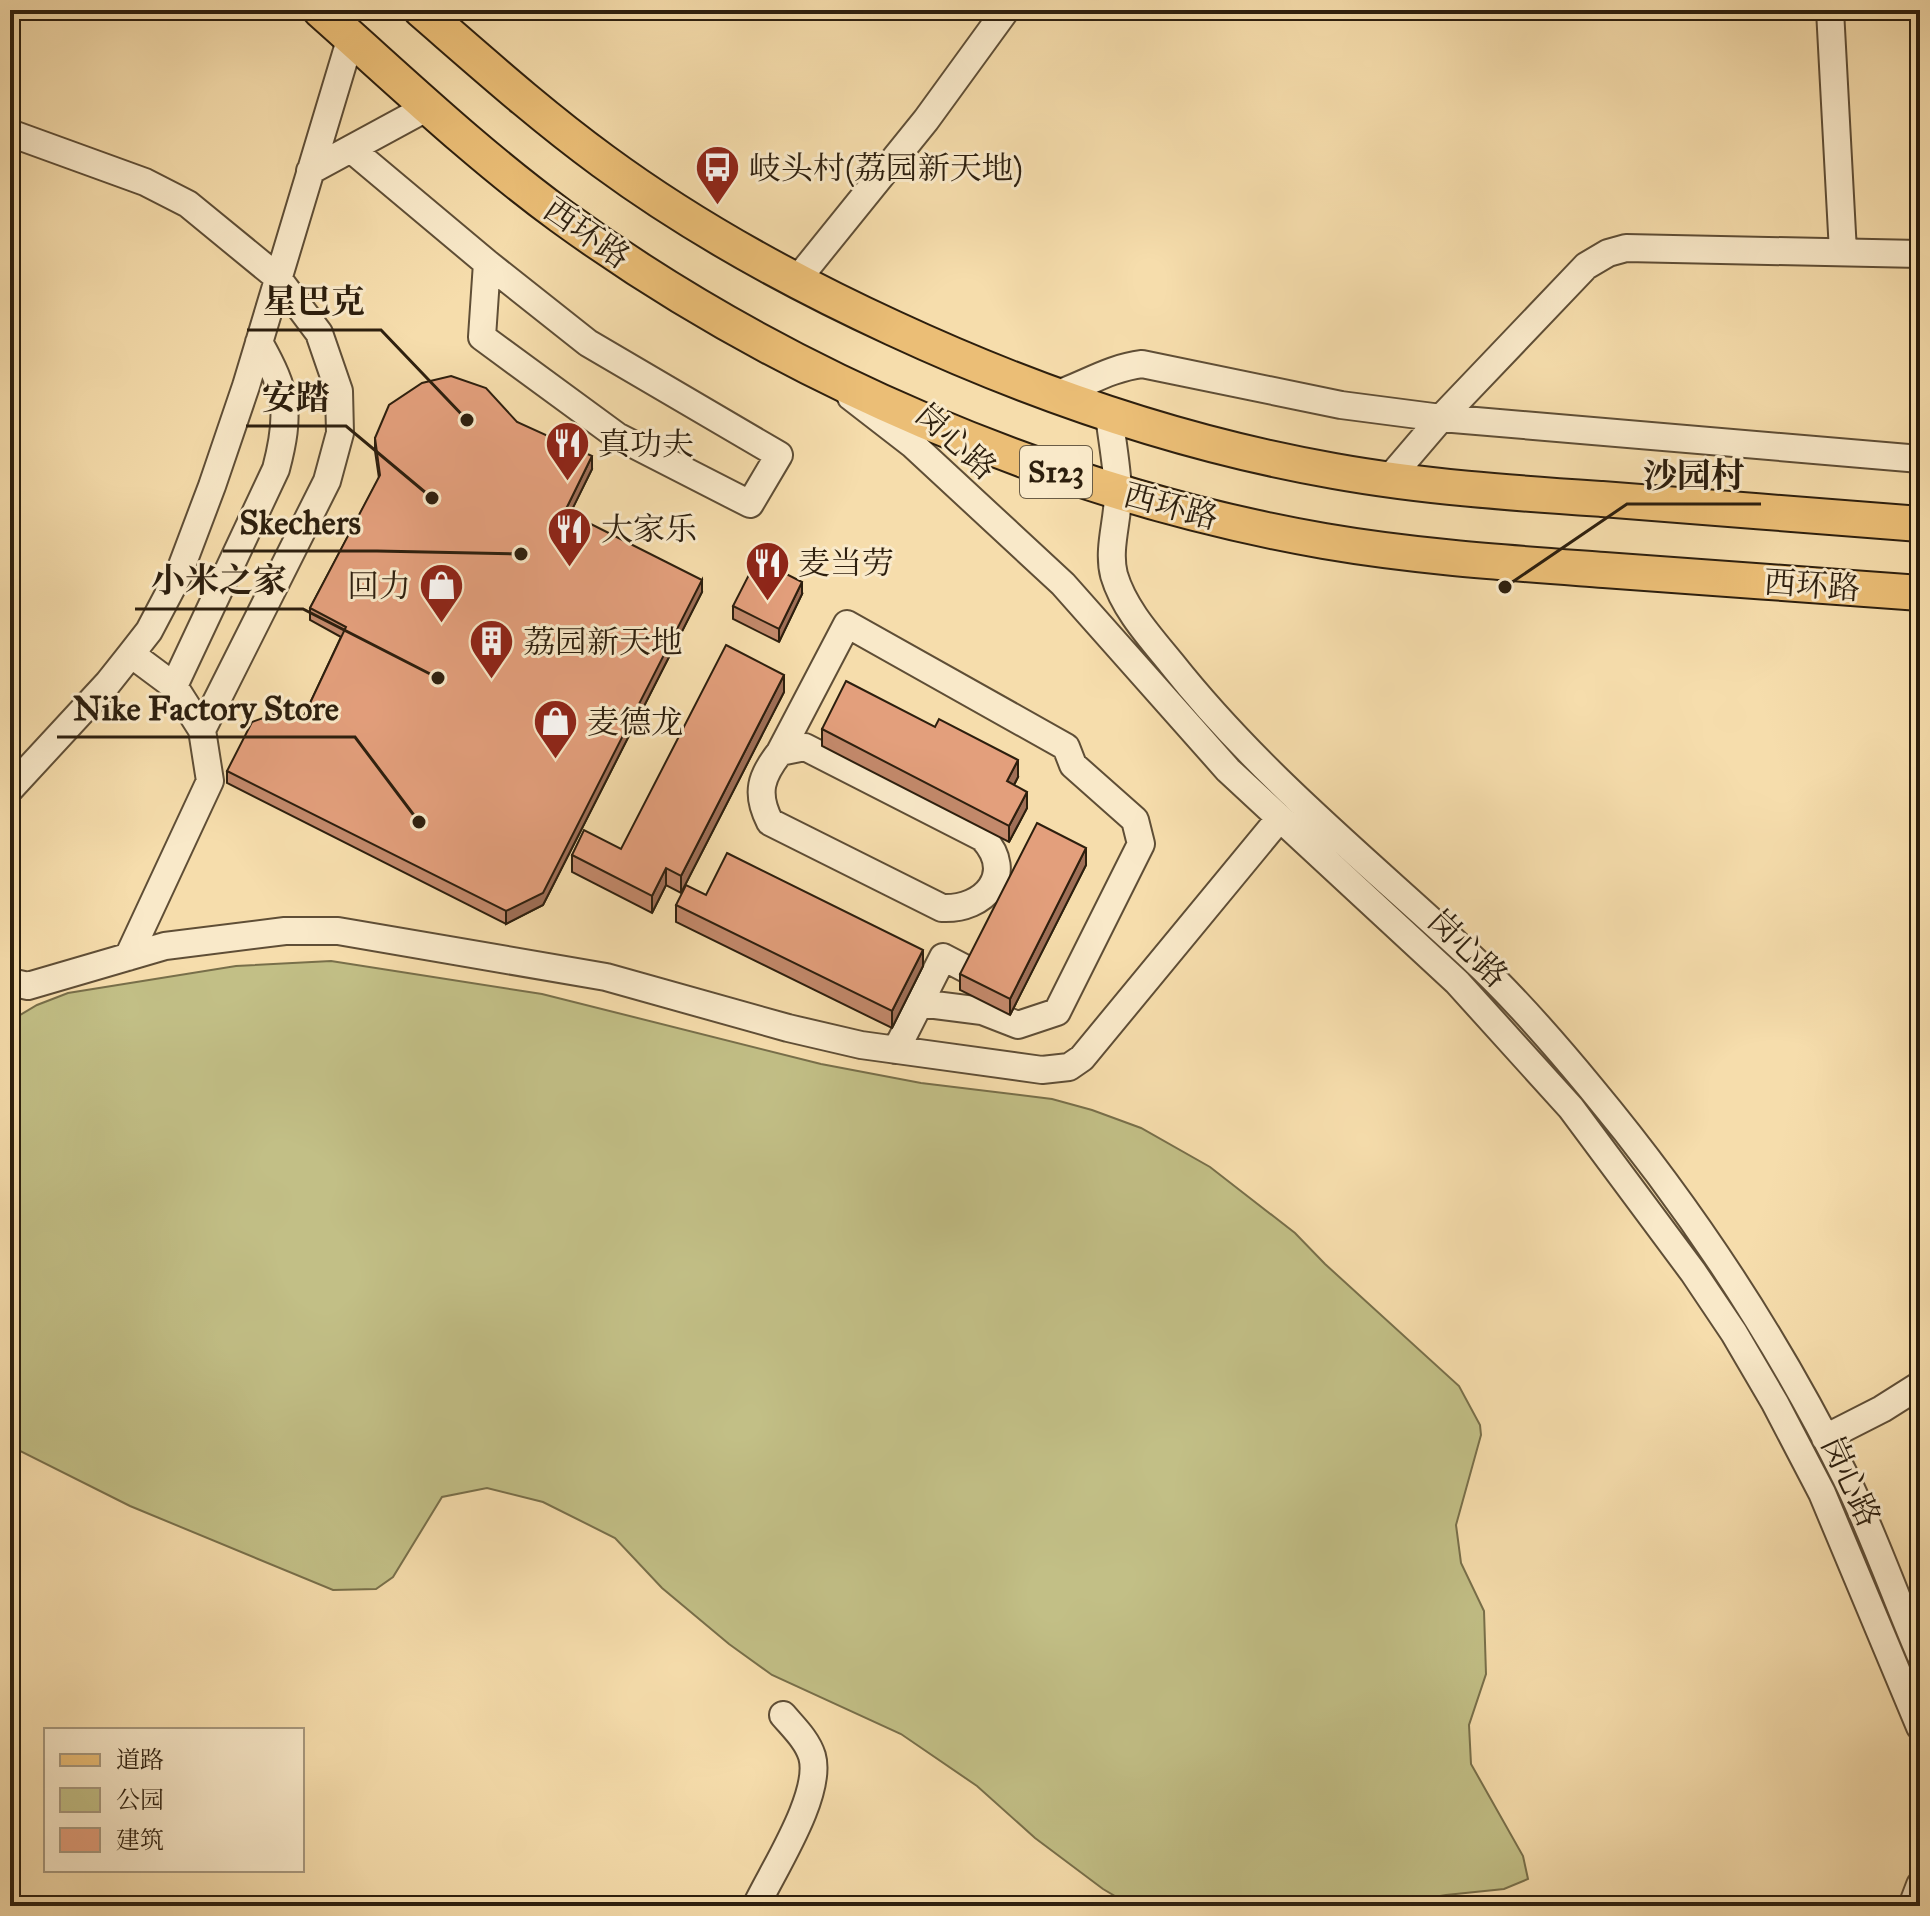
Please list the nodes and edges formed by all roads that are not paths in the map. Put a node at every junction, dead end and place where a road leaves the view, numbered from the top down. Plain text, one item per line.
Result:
1 (320, 10) edge
2 (421, 10) edge
3 (1006, 10) edge
4 (1830, 10) edge
5 (351, 37) junction
6 (428, 107) junction
7 (10, 133) edge
8 (351, 149) junction
9 (310, 171) junction
10 (1843, 252) junction
11 (1920, 254) edge
12 (487, 263) junction
13 (277, 277) junction
14 (796, 281) junction
15 (259, 342) junction
16 (791, 357) junction
17 (1052, 396) junction
18 (1109, 415) junction
19 (1441, 418) junction
20 (1920, 459) edge
21 (1388, 480) junction
22 (1118, 492) junction
23 (1920, 524) edge
24 (1920, 593) edge
25 (131, 654) junction
26 (174, 686) junction
27 (202, 730) junction
28 (780, 752) junction
29 (10, 789) edge
30 (1279, 819) junction
31 (128, 957) junction
32 (970, 971) edge
33 (10, 982) edge
34 (919, 1003) junction
35 (896, 1050) junction
36 (1920, 1385) edge
37 (1825, 1438) junction
38 (1920, 1654) edge
39 (783, 1715) dead end
40 (1920, 1727) edge
41 (1920, 1885) edge
42 (756, 1906) edge
43 (1912, 1906) edge

1 - 5 main road, 西环路 / S123
2 - 14 main road, S123
3 - 14 street
4 - 10 street
5 - 6 main road, 西环路 / S123
5 - 9 street
6 - 8 street
6 - 16 main road, 西环路 / S123
7 - 13 street
8 - 9 street
8 - 12 street
9 - 13 street
10 - 11 street
10 - 19 street
12 - 12 street
13 - 15 street
13 - 27 street
14 - 17 main road, S123
15 - 25 street
15 - 26 street
16 - 22 main road, 西环路 / S123
16 - 30 street, 岗心路
17 - 18 main road, S123
17 - 19 street
18 - 21 main road, S123
18 - 22 street, 岗心路
19 - 20 street
19 - 21 street
21 - 23 main road, S123
22 - 24 main road, 西环路 / S123
22 - 37 street, 岗心路
25 - 26 street
25 - 29 street
26 - 27 street
27 - 31 street
28 - 28 street
28 - 34 street
30 - 35 street
30 - 40 street, 岗心路
31 - 33 street
31 - 35 street
32 - 34 street
34 - 35 street
36 - 37 street
37 - 38 street, 岗心路
39 - 42 street
41 - 43 street

